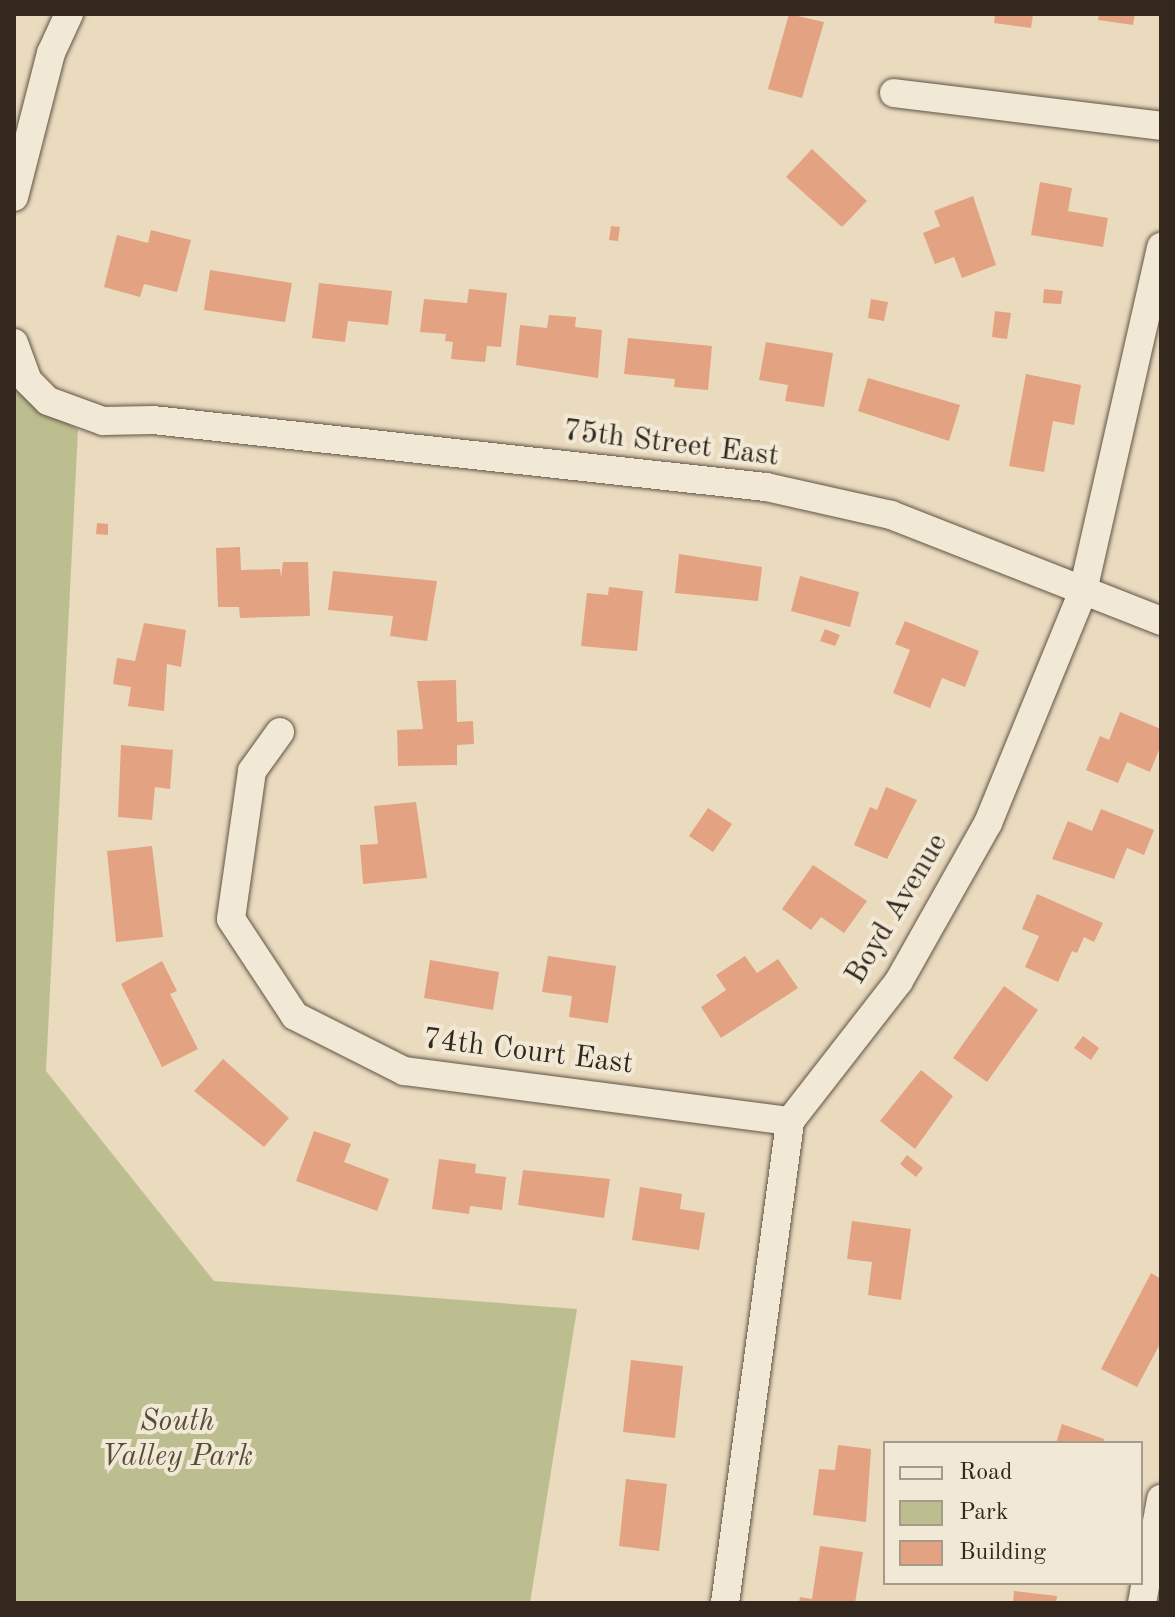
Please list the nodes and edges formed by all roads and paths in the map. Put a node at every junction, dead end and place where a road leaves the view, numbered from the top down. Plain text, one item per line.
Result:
1 (69, 14) edge
2 (894, 93) dead end
3 (1161, 126) edge
4 (14, 197) edge
5 (1161, 247) edge
6 (14, 343) edge
7 (1083, 591) junction
8 (1161, 621) edge
9 (280, 732) dead end
10 (790, 1121) junction
11 (1161, 1499) edge
12 (725, 1603) edge
13 (1142, 1603) edge

1 - 4 street
2 - 3 street
5 - 7 street, Boyd Avenue
6 - 7 street, 75th Street East
7 - 8 street, 75th Street East
7 - 10 street, Boyd Avenue
9 - 10 street, 74th Court East
10 - 12 street
11 - 13 street

